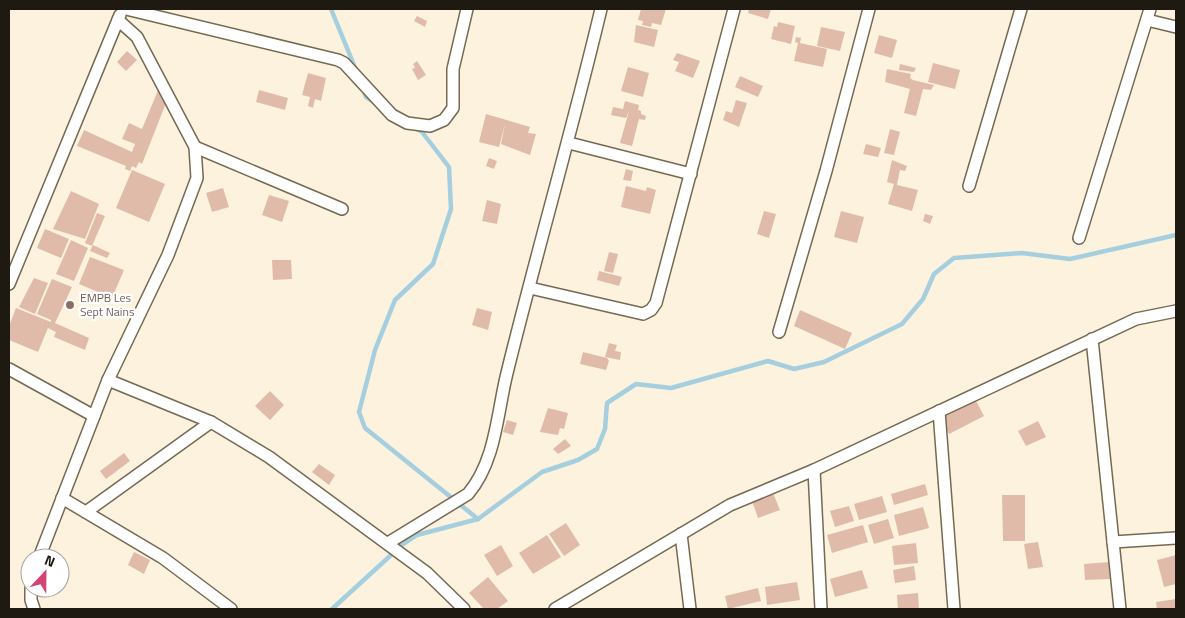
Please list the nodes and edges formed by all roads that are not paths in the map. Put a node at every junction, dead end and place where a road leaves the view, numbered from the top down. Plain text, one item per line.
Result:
1 (124, 9) edge
2 (468, 9) edge
3 (601, 9) edge
4 (734, 9) edge
5 (868, 9) edge
6 (1021, 9) edge
7 (1148, 14) edge
8 (118, 20) junction
9 (1176, 27) edge
10 (569, 143) junction
11 (195, 147) junction
12 (691, 174) junction
13 (968, 186) dead end
14 (342, 209) dead end
15 (1079, 238) dead end
16 (9, 284) edge
17 (530, 288) junction
18 (1176, 311) edge
19 (779, 332) dead end
20 (1092, 339) junction
21 (9, 369) edge
22 (108, 380) junction
23 (938, 412) junction
24 (94, 416) junction
25 (211, 422) junction
26 (814, 470) junction
27 (62, 498) junction
28 (86, 512) junction
29 (681, 534) junction
30 (1176, 538) edge
31 (1113, 542) junction
32 (388, 543) junction
33 (43, 548) edge
34 (231, 609) edge
35 (464, 609) edge
36 (555, 609) edge
37 (690, 609) edge
38 (822, 609) edge
39 (954, 609) edge
40 (1120, 609) edge

1 - 2 street
1 - 8 street
3 - 10 street
4 - 12 street
5 - 19 street
6 - 13 street
7 - 9 street
7 - 15 street
8 - 11 street
8 - 16 street
10 - 12 street
10 - 17 street
11 - 14 street
11 - 22 street
12 - 17 street
17 - 32 street
18 - 20 street
20 - 23 street
20 - 31 street
21 - 24 street
22 - 24 street
22 - 25 street
23 - 26 street
23 - 39 street
24 - 27 street
25 - 28 street
25 - 32 street
26 - 29 street
26 - 38 street
27 - 28 street
27 - 33 street
28 - 34 street
29 - 36 street
29 - 37 street
30 - 31 street
31 - 40 street
32 - 35 street

